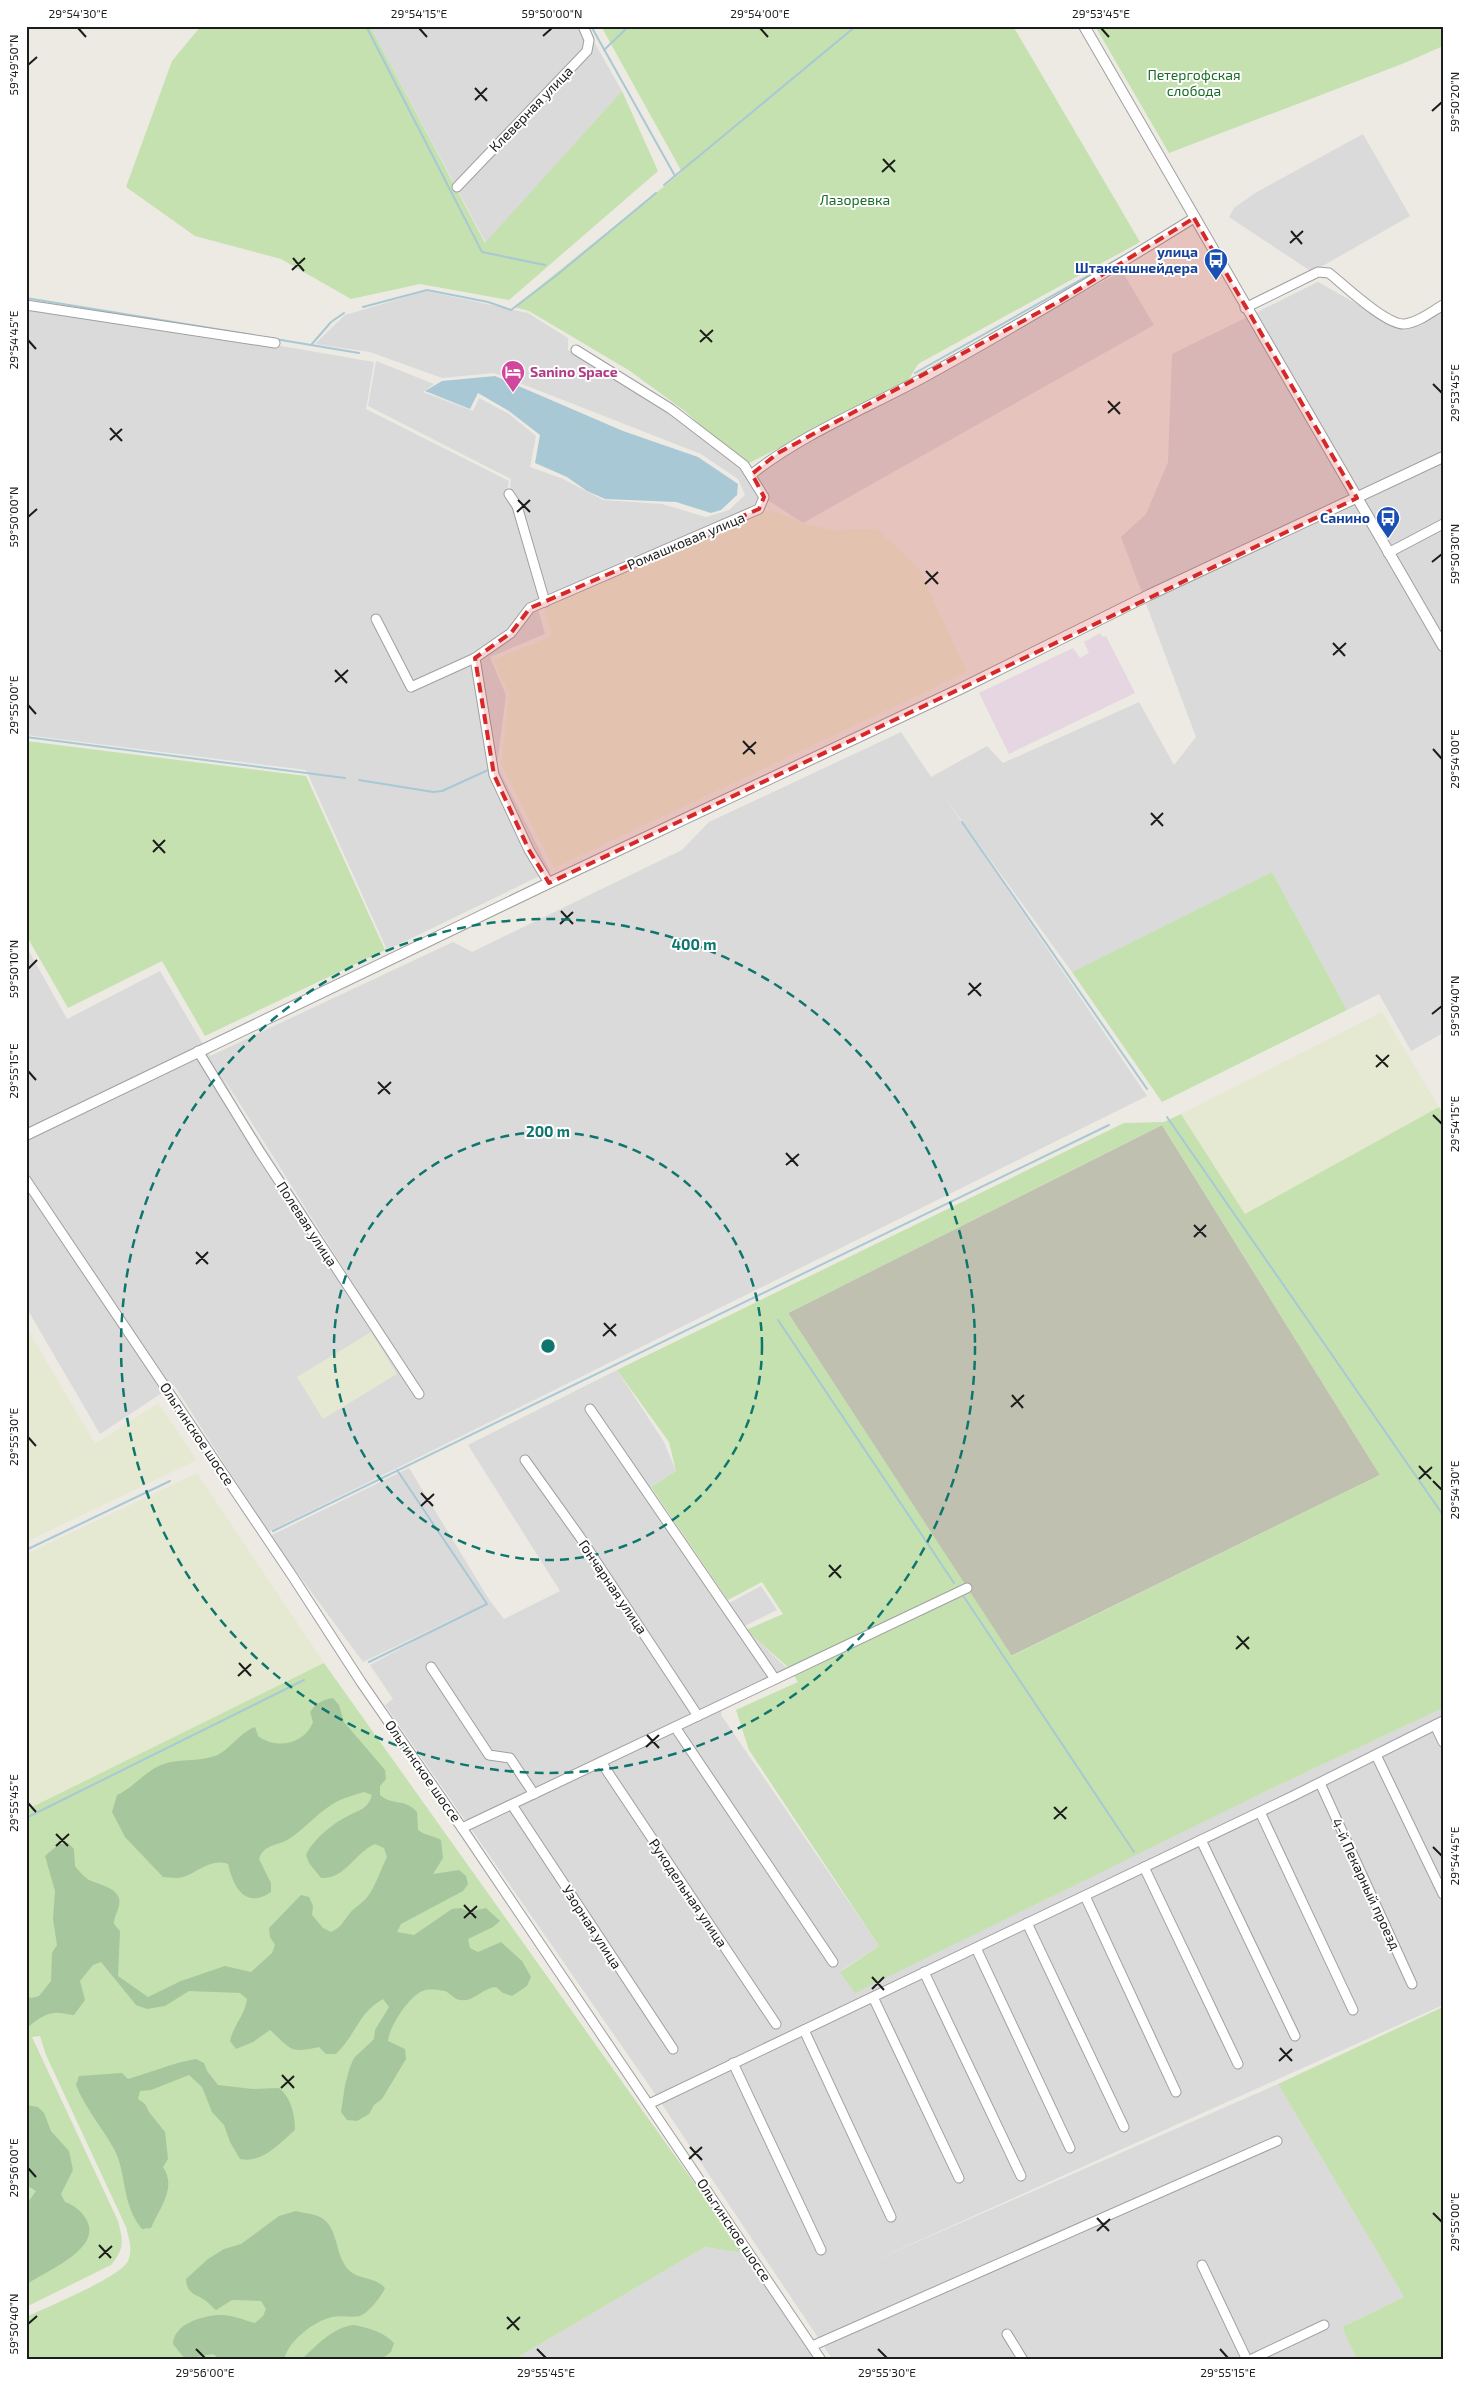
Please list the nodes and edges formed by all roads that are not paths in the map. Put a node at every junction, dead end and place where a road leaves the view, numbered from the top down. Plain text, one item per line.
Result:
1 (583, 26) edge
2 (1084, 26) edge
3 (457, 187) dead end
4 (1194, 218) junction
5 (26, 305) edge
6 (1443, 305) edge
7 (1245, 308) junction
8 (275, 343) dead end
9 (576, 350) dead end
10 (1443, 457) edge
11 (752, 474) junction
12 (509, 494) dead end
13 (1357, 498) junction
14 (1443, 524) edge
15 (1388, 553) junction
16 (544, 602) junction
17 (376, 619) dead end
18 (1443, 646) edge
19 (475, 658) junction
20 (549, 883) junction
21 (198, 1051) junction
22 (26, 1134) edge
23 (26, 1180) edge
24 (419, 1394) dead end
25 (590, 1409) dead end
26 (525, 1460) dead end
27 (967, 1588) dead end
28 (431, 1667) dead end
29 (775, 1679) junction
30 (698, 1716) junction
31 (1439, 1723) edge
32 (674, 1727) junction
33 (1443, 1742) edge
34 (1376, 1754) junction
35 (601, 1762) junction
36 (1320, 1783) junction
37 (534, 1794) junction
38 (512, 1805) junction
39 (1260, 1812) junction
40 (462, 1828) junction
41 (1201, 1840) junction
42 (1144, 1867) junction
43 (1443, 1894) edge
44 (1085, 1896) junction
45 (1027, 1923) junction
46 (976, 1948) junction
47 (833, 1962) dead end
48 (924, 1972) junction
49 (1412, 1984) dead end
50 (873, 1997) junction
51 (1353, 2010) dead end
52 (776, 2024) dead end
53 (804, 2030) junction
54 (1295, 2036) dead end
55 (673, 2050) dead end
56 (733, 2064) junction
57 (1238, 2064) dead end
58 (1176, 2092) dead end
59 (648, 2104) junction
60 (1124, 2127) dead end
61 (1277, 2140) dead end
62 (1070, 2148) dead end
63 (1021, 2176) dead end
64 (959, 2178) dead end
65 (891, 2216) dead end
66 (821, 2250) dead end
67 (1202, 2265) dead end
68 (1324, 2325) dead end
69 (1007, 2334) dead end
70 (812, 2346) junction
71 (821, 2360) edge
72 (1023, 2360) edge
73 (1249, 2360) edge

1 - 3 street, Клеверная улица
2 - 4 street
4 - 7 street
4 - 11 street
5 - 8 street
6 - 7 street
7 - 13 street
9 - 11 street, Ромашковая улица
10 - 13 street
11 - 16 street, Ромашковая улица
12 - 16 street
13 - 15 street
13 - 20 street
14 - 15 street
15 - 18 street
16 - 19 street, Ромашковая улица
17 - 19 street, Ромашковая улица
19 - 20 street
20 - 21 street
21 - 22 street
21 - 24 street, Полевая улица
23 - 40 street, Ольгинское шоссе
25 - 29 street
26 - 30 street, Гончарная улица
27 - 29 street
28 - 37 street
29 - 30 street
30 - 32 street
31 - 33 street
31 - 34 street
32 - 35 street
32 - 47 street
34 - 36 street
34 - 43 street
35 - 37 street
35 - 52 street, Рукодельная улица
36 - 39 street
36 - 49 street, 4-й Пекарный проезд
37 - 38 street
38 - 40 street
38 - 55 street, Узорная улица
39 - 41 street
39 - 51 street
40 - 59 street, Ольгинское шоссе
41 - 42 street
41 - 54 street
42 - 44 street
42 - 57 street
44 - 45 street
44 - 58 street
45 - 46 street
45 - 60 street
46 - 48 street
46 - 62 street
48 - 50 street
48 - 63 street
50 - 53 street
50 - 64 street
53 - 56 street
53 - 65 street
56 - 59 street
56 - 66 street
59 - 70 street, Ольгинское шоссе
61 - 70 street
67 - 73 street
68 - 73 street
69 - 72 street
70 - 71 street, Ольгинское шоссе

